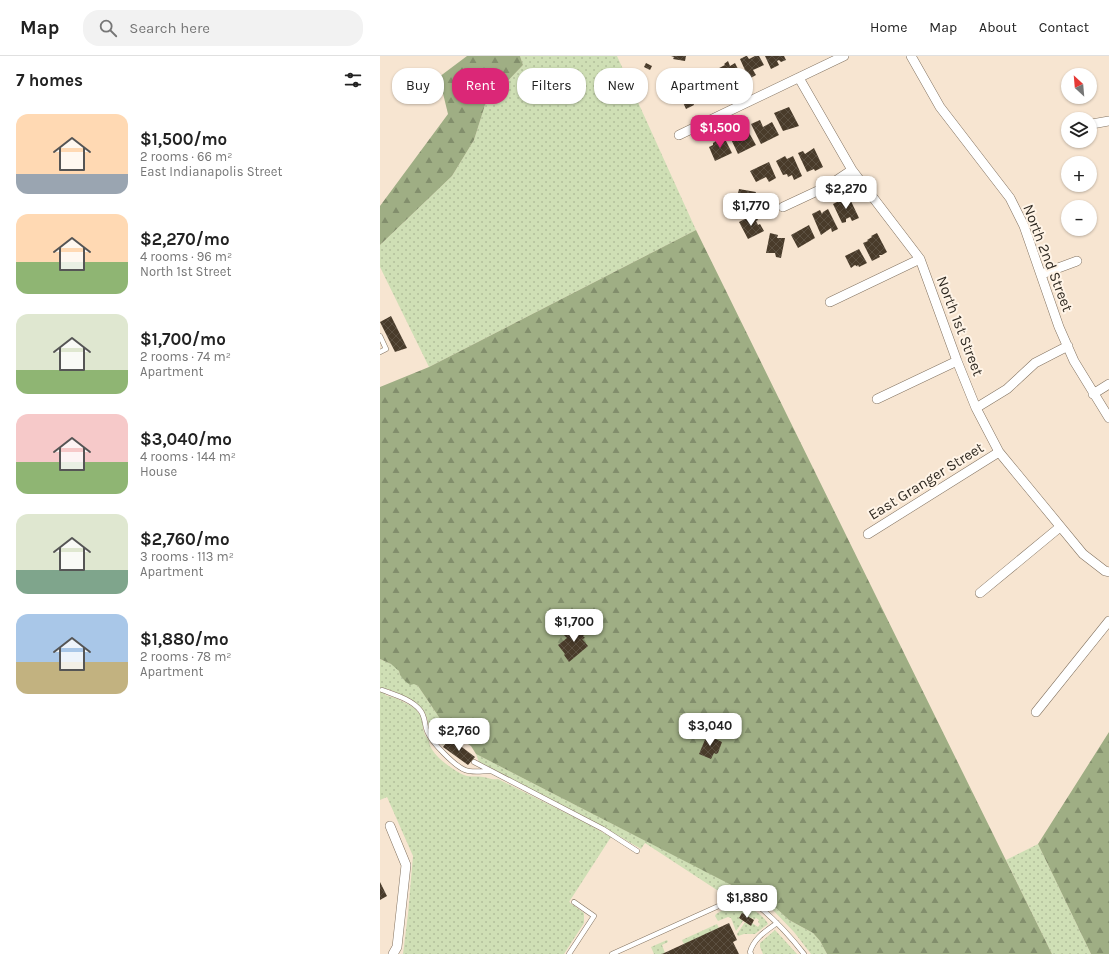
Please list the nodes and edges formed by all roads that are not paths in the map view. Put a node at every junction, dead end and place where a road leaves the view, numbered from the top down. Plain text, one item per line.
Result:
1 (844, 56) edge
2 (911, 56) edge
3 (799, 78) junction
4 (1109, 120) edge
5 (1097, 123) edge
6 (679, 135) dead end
7 (852, 170) junction
8 (784, 207) dead end
9 (920, 259) junction
10 (1077, 261) dead end
11 (1042, 274) junction
12 (830, 302) dead end
13 (380, 336) edge
14 (1068, 346) junction
15 (380, 352) edge
16 (958, 361) junction
17 (1109, 384) edge
18 (1093, 394) junction
19 (877, 399) dead end
20 (976, 408) junction
21 (1109, 418) edge
22 (999, 452) junction
23 (1060, 527) junction
24 (868, 534) dead end
25 (1109, 572) edge
26 (980, 593) dead end
27 (1109, 621) edge
28 (382, 690) dead end
29 (1036, 712) dead end
30 (474, 762) dead end
31 (491, 771) junction
32 (390, 826) dead end
33 (637, 851) dead end
34 (574, 902) dead end
35 (777, 923) junction
36 (393, 954) edge
37 (569, 954) edge
38 (612, 954) edge
39 (751, 954) edge
40 (804, 954) edge

1 - 3 street
2 - 11 street, North 2nd Street
3 - 6 street
3 - 7 street, North 1st Street
4 - 5 street
7 - 8 street
7 - 9 street, North 1st Street
9 - 12 street
9 - 16 street, North 1st Street
10 - 11 street
11 - 14 street, North 2nd Street
13 - 15 lane
14 - 18 street, North 2nd Street
14 - 20 street
16 - 19 street
16 - 20 street, North 1st Street
17 - 18 street
18 - 21 street, North 2nd Street
20 - 22 street, North 1st Street
22 - 23 street, North 1st Street
22 - 24 street, East Granger Street
23 - 25 street, North 1st Street
23 - 26 street
27 - 29 street
28 - 31 lane
30 - 31 lane
31 - 33 lane
32 - 36 street
34 - 37 lane
35 - 38 lane
35 - 39 lane
35 - 40 lane

